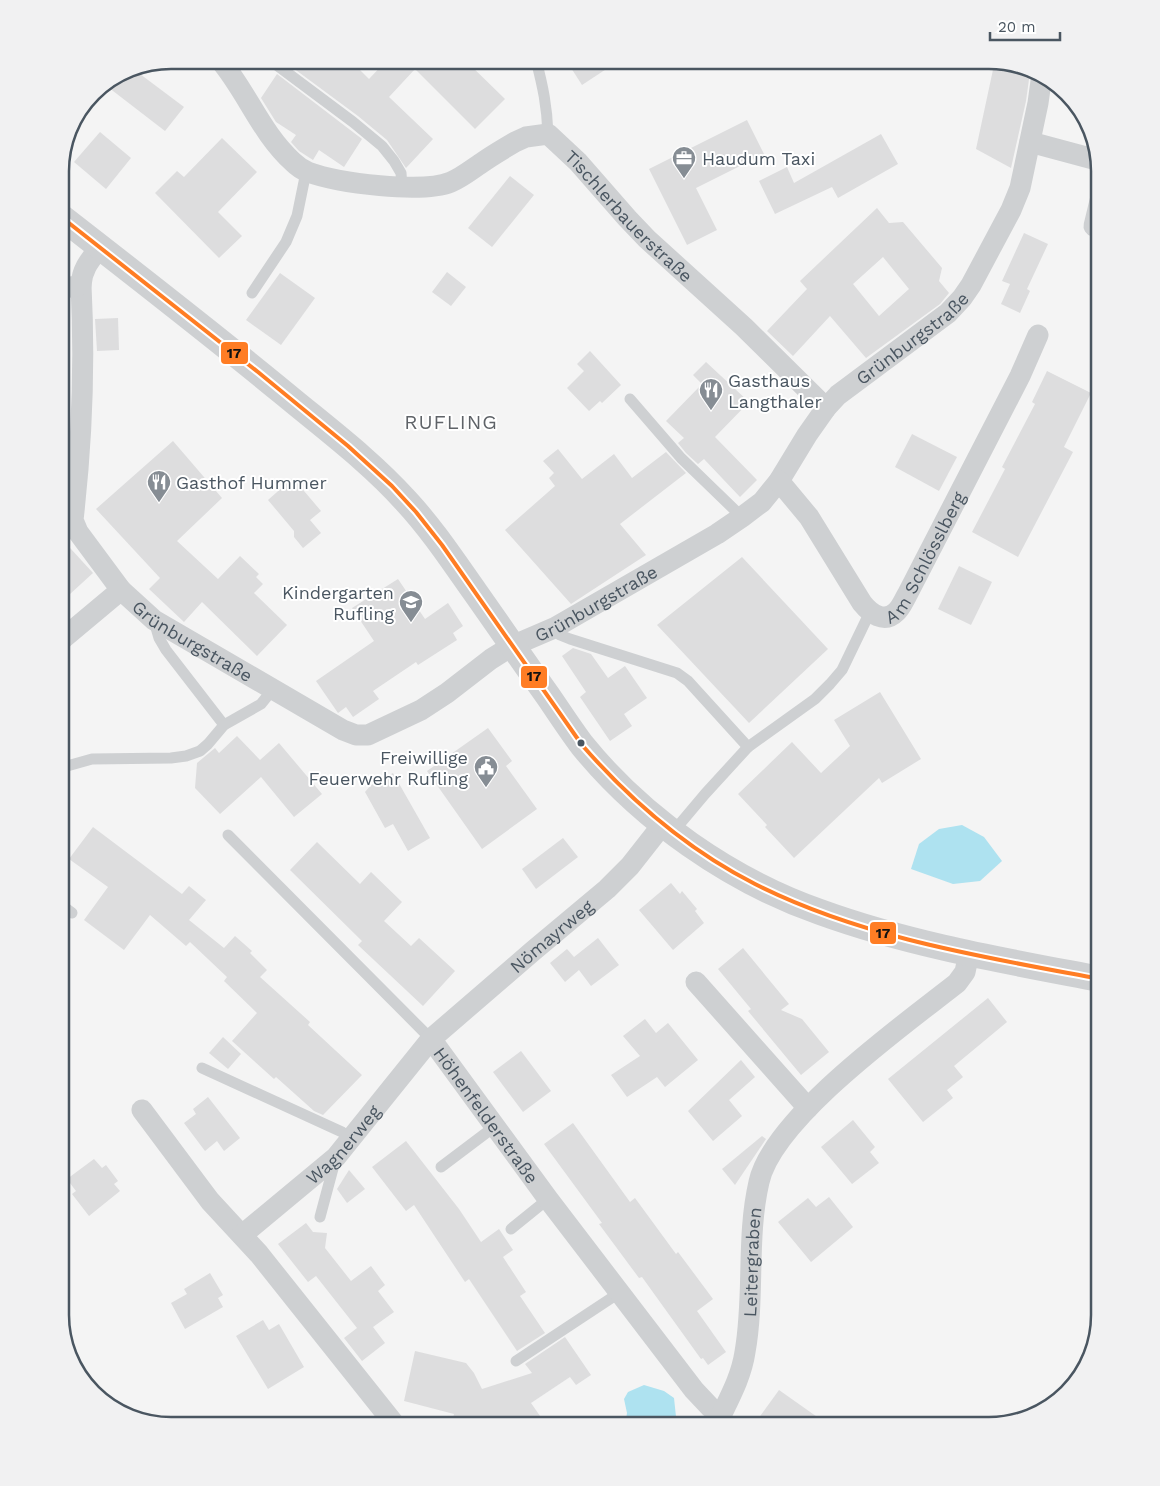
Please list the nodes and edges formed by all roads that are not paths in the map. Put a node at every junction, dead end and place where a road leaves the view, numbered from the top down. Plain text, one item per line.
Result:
1 (232, 69) edge
2 (282, 69) edge
3 (538, 69) edge
4 (1041, 83) edge
5 (548, 134) junction
6 (1030, 142) junction
7 (1090, 158) edge
8 (306, 172) junction
9 (402, 186) junction
10 (69, 223) edge
11 (100, 247) junction
12 (70, 287) edge
13 (252, 293) dead end
14 (1038, 335) dead end
15 (630, 399) dead end
16 (826, 408) junction
17 (779, 481) junction
18 (742, 517) junction
19 (121, 590) junction
20 (870, 612) junction
21 (154, 620) junction
22 (554, 628) junction
23 (69, 633) edge
24 (512, 646) junction
25 (273, 689) junction
26 (224, 725) junction
27 (748, 747) junction
28 (69, 765) edge
29 (668, 828) junction
30 (228, 835) dead end
31 (69, 911) edge
32 (72, 913) dead end
33 (969, 953) junction
34 (1091, 977) edge
35 (696, 982) dead end
36 (431, 1040) junction
37 (202, 1068) dead end
38 (808, 1108) junction
39 (142, 1110) dead end
40 (494, 1127) junction
41 (351, 1138) junction
42 (336, 1157) junction
43 (441, 1167) dead end
44 (548, 1199) junction
45 (320, 1217) dead end
46 (511, 1229) dead end
47 (242, 1235) junction
48 (619, 1293) junction
49 (516, 1361) dead end
50 (389, 1417) edge
51 (717, 1417) edge
52 (720, 1417) edge

1 - 8 street
2 - 9 lane
3 - 5 lane
4 - 6 street, Grünburgstraße
5 - 9 street
5 - 16 street, Tischlerbauerstraße
6 - 7 street
6 - 16 street, Grünburgstraße
8 - 9 street
8 - 13 lane
10 - 11 street
11 - 12 street, Grünburgstraße
11 - 24 street
12 - 19 street, Grünburgstraße
14 - 20 street, Am Schlösslberg
15 - 18 lane
16 - 17 street, Grünburgstraße
17 - 18 street, Grünburgstraße
17 - 20 street, Am Schlösslberg
18 - 22 street, Grünburgstraße
19 - 21 street, Grünburgstraße
19 - 23 street
20 - 27 lane
21 - 25 street, Grünburgstraße
21 - 26 lane
22 - 24 street, Grünburgstraße
22 - 27 lane
24 - 25 street, Grünburgstraße
24 - 29 street
25 - 26 lane
26 - 28 lane
27 - 29 lane
29 - 33 street
29 - 36 street, Nömayrweg
30 - 36 lane, Höhenfelderstraße
31 - 32 lane
33 - 34 street
33 - 38 street, Leitergraben
35 - 38 street
36 - 40 street, Höhenfelderstraße
36 - 41 street, Wagnerweg
37 - 41 lane
38 - 52 street, Leitergraben
39 - 47 street
40 - 43 lane
40 - 44 street, Höhenfelderstraße
41 - 42 street, Wagnerweg
42 - 45 lane
42 - 47 street, Wagnerweg
44 - 46 lane
44 - 48 street, Höhenfelderstraße
47 - 50 street
48 - 49 lane
48 - 51 street, Höhenfelderstraße

